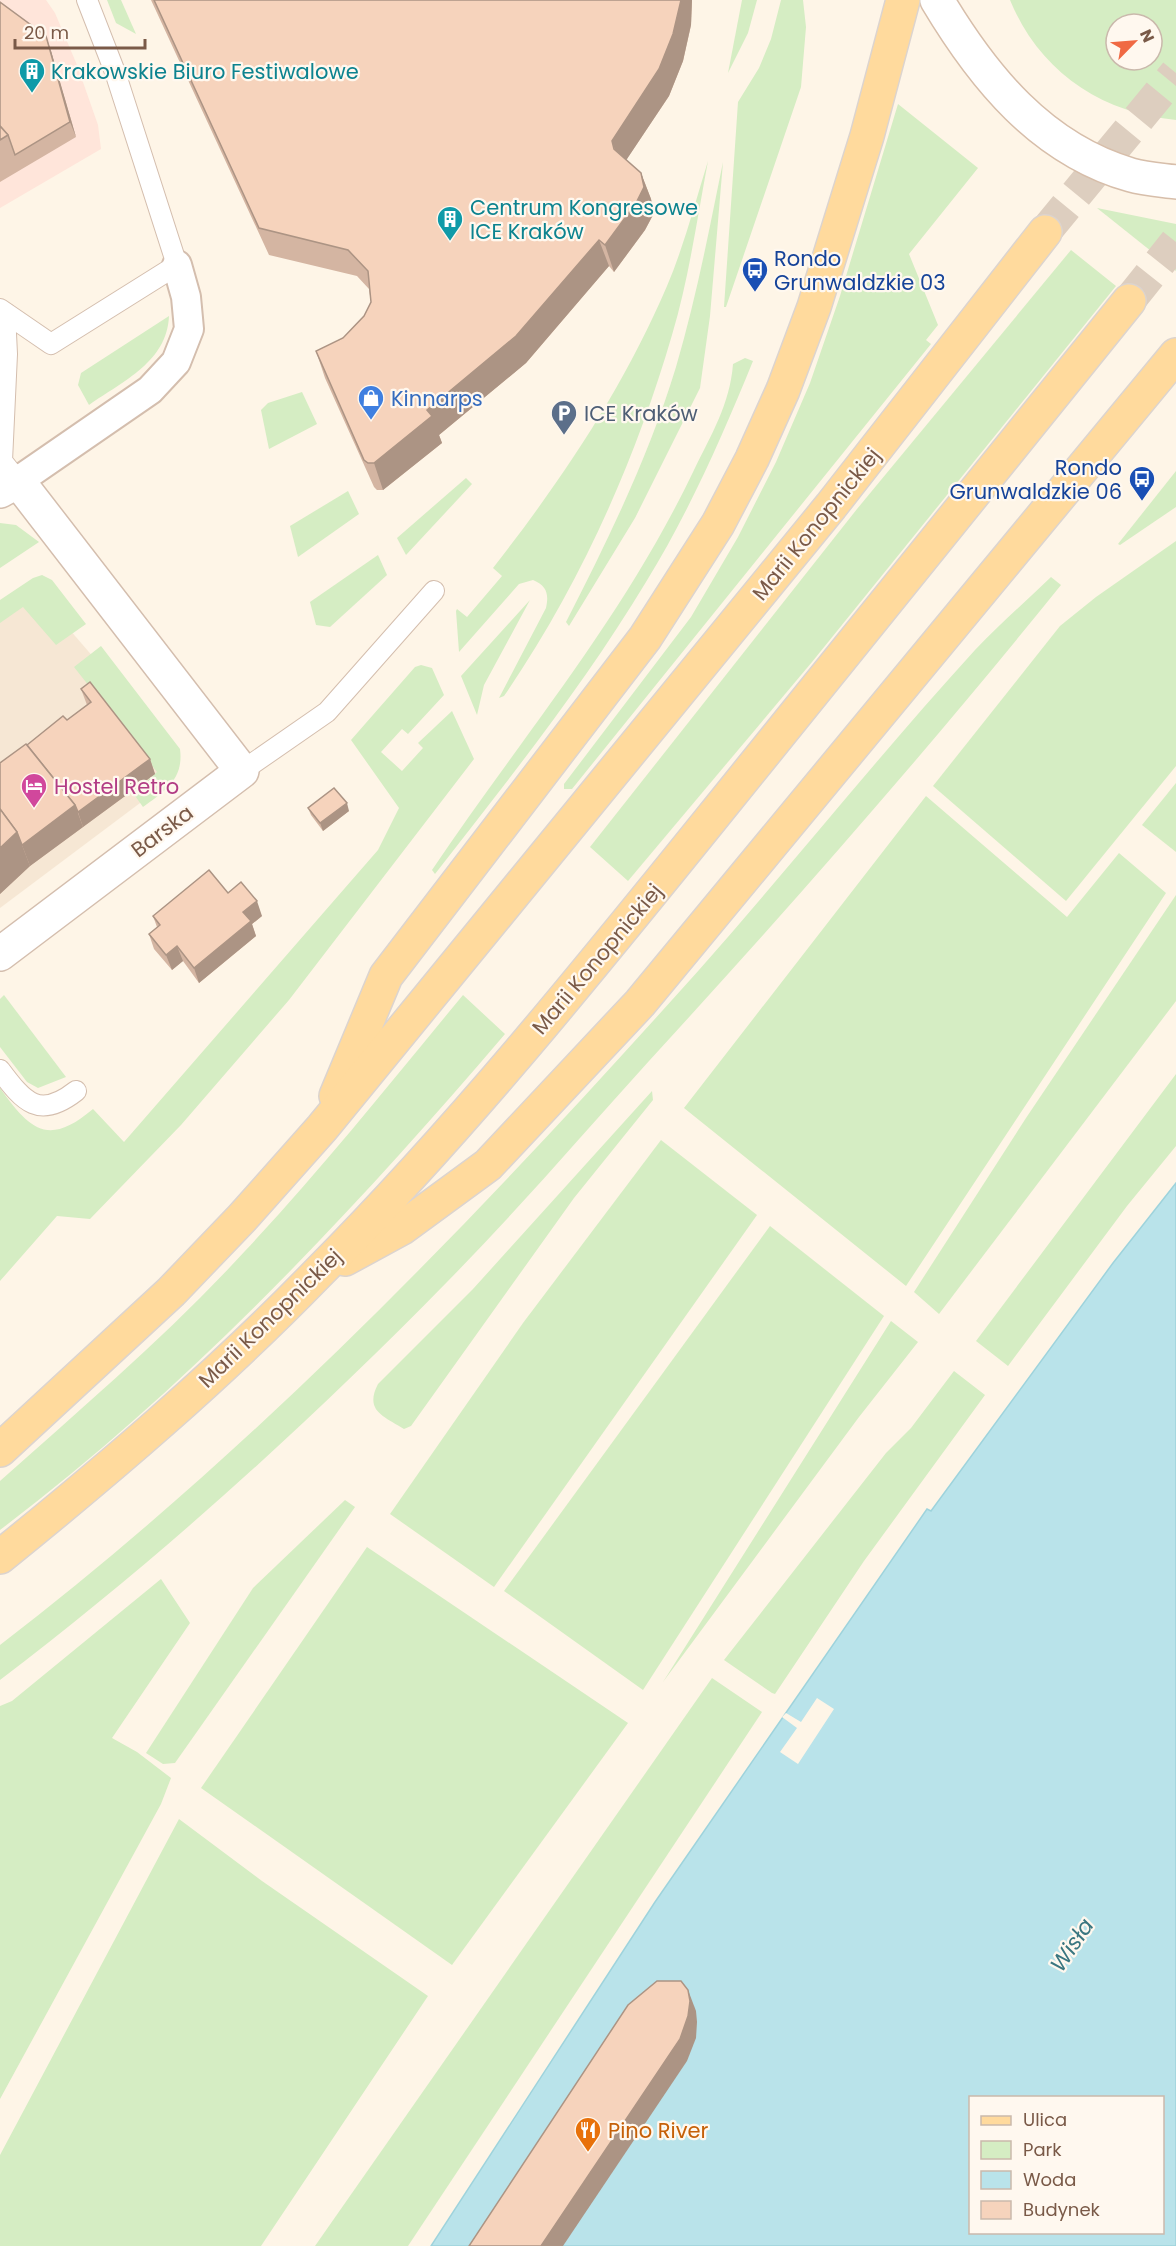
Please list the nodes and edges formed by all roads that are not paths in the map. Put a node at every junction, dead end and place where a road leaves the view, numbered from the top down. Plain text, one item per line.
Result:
1 (87, 0) edge
2 (903, 0) edge
3 (937, 0) edge
4 (1176, 182) edge
5 (1045, 232) tunnel mouth
6 (177, 265) junction
7 (1129, 301) tunnel mouth
8 (3, 311) edge
9 (1176, 354) edge
10 (9, 486) edge
11 (434, 591) dead end
12 (242, 771) junction
13 (0, 954) edge
14 (0, 1070) edge
15 (76, 1091) dead end
16 (322, 1128) junction
17 (317, 1274) junction
18 (0, 1450) edge
19 (0, 1557) edge

1 - 6 lane
2 - 16 main road
3 - 4 street
5 - 16 main road, Marii Konopnickiej
6 - 8 lane
6 - 10 street
7 - 17 main road, Marii Konopnickiej
8 - 10 lane
9 - 17 main road
10 - 12 street
11 - 12 lane, Barska
12 - 13 street, Barska
14 - 15 lane
16 - 18 main road, Marii Konopnickiej
17 - 19 main road, Marii Konopnickiej

